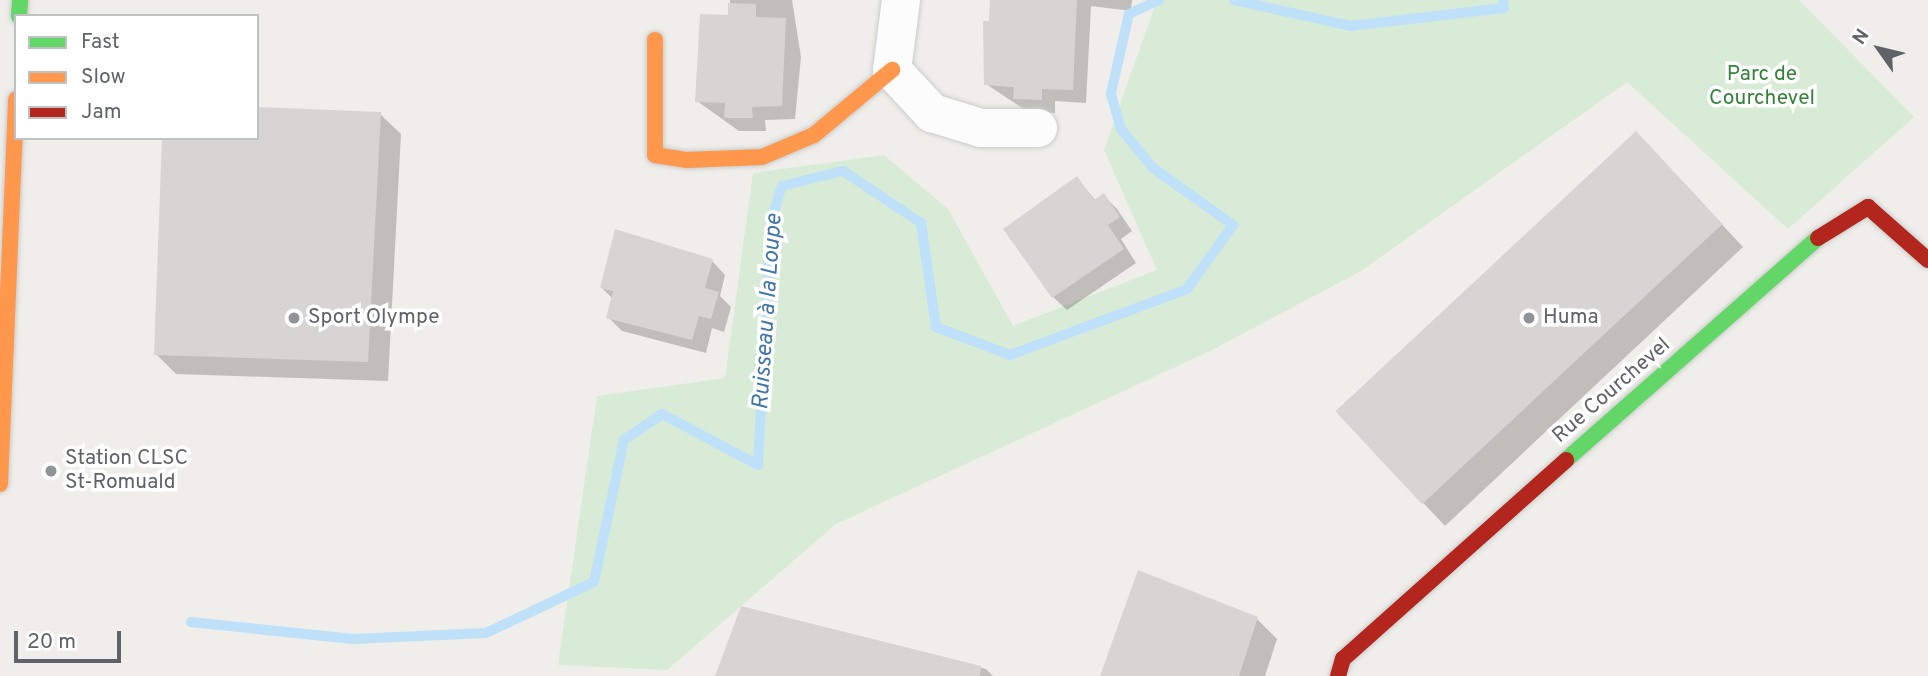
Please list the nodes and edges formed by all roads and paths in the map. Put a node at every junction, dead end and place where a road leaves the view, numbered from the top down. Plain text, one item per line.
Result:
1 (901, 0) edge
2 (655, 40) dead end
3 (892, 70) junction
4 (1038, 128) dead end
5 (14, 140) edge
6 (1928, 260) edge
7 (0, 485) edge
8 (1338, 676) edge

1 - 3 street
2 - 3 street
3 - 4 street
5 - 7 street
6 - 8 street, Rue Courchevel

